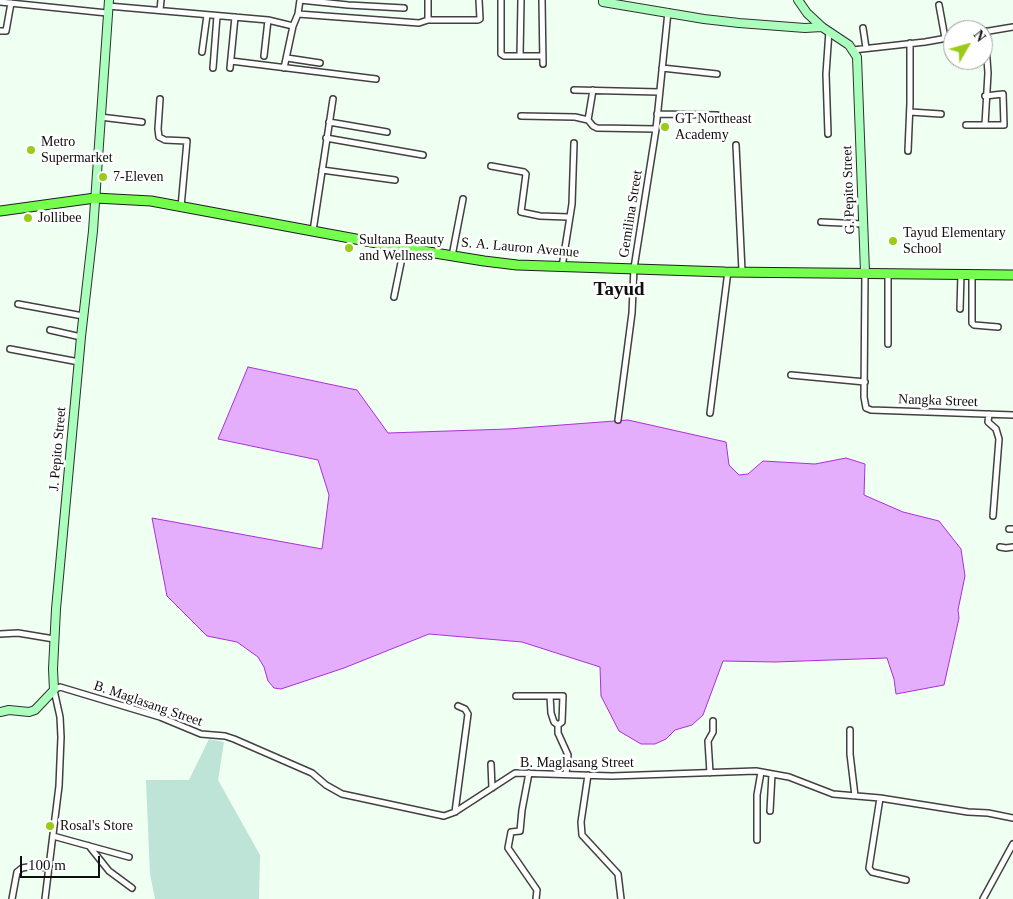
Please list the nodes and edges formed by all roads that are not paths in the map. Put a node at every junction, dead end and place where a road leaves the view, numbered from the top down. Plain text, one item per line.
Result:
1 (132, 0) edge
2 (161, 0) edge
3 (300, 0) edge
4 (428, 0) edge
5 (479, 0) edge
6 (501, 0) edge
7 (521, 0) edge
8 (542, 0) edge
9 (603, 0) edge
10 (798, 0) edge
11 (0, 2) edge
12 (11, 3) junction
13 (366, 3) edge
14 (939, 5) dead end
15 (108, 6) edge
16 (130, 8) junction
17 (404, 8) dead end
18 (160, 10) junction
19 (668, 12) junction
20 (298, 14) junction
21 (207, 15) junction
22 (217, 16) junction
23 (235, 17) junction
24 (268, 20) junction
25 (428, 20) junction
26 (943, 24) edge
27 (293, 26) junction
28 (1013, 27) edge
29 (863, 28) dead end
30 (825, 29) junction
31 (993, 30) edge
32 (0, 31) edge
33 (943, 38) edge
34 (910, 43) junction
35 (866, 48) junction
36 (853, 50) junction
37 (202, 52) dead end
38 (264, 56) dead end
39 (520, 56) junction
40 (543, 56) junction
41 (286, 58) junction
42 (320, 63) dead end
43 (542, 64) dead end
44 (213, 68) dead end
45 (284, 68) junction
46 (662, 68) junction
47 (988, 70) edge
48 (717, 74) dead end
49 (376, 79) dead end
50 (574, 90) dead end
51 (593, 90) junction
52 (660, 92) junction
53 (985, 96) junction
54 (160, 99) dead end
55 (333, 99) dead end
56 (910, 112) junction
57 (657, 114) junction
58 (941, 114) dead end
59 (521, 116) dead end
60 (717, 116) dead end
61 (100, 117) junction
62 (588, 120) junction
63 (142, 122) dead end
64 (329, 122) junction
65 (966, 124) dead end
66 (985, 125) junction
67 (656, 129) junction
68 (387, 132) dead end
69 (828, 134) dead end
70 (326, 138) junction
71 (574, 143) dead end
72 (736, 145) dead end
73 (908, 150) dead end
74 (423, 155) dead end
75 (490, 166) dead end
76 (322, 170) junction
77 (395, 180) dead end
78 (95, 198) junction
79 (463, 198) dead end
80 (181, 206) junction
81 (0, 211) edge
82 (568, 217) junction
83 (821, 222) dead end
84 (863, 224) junction
85 (313, 232) junction
86 (404, 248) junction
87 (452, 256) junction
88 (562, 267) junction
89 (634, 268) junction
90 (728, 272) junction
91 (742, 272) junction
92 (865, 272) junction
93 (888, 274) junction
94 (961, 274) junction
95 (972, 274) junction
96 (1013, 275) edge
97 (394, 297) dead end
98 (18, 304) dead end
99 (960, 310) dead end
100 (84, 316) junction
101 (998, 326) dead end
102 (50, 330) dead end
103 (81, 337) junction
104 (888, 344) dead end
105 (10, 349) dead end
106 (79, 362) junction
107 (791, 375) dead end
108 (865, 382) junction
109 (865, 406) joint
110 (710, 413) dead end
111 (989, 414) junction
112 (1013, 415) edge
113 (618, 420) dead end
114 (993, 516) dead end
115 (1000, 547) dead end
116 (1013, 547) edge
117 (0, 634) edge
118 (54, 639) junction
119 (54, 690) junction
120 (516, 696) dead end
121 (550, 696) junction
122 (458, 706) dead end
123 (0, 712) edge
124 (713, 721) dead end
125 (558, 725) junction
126 (850, 730) dead end
127 (491, 764) dead end
128 (761, 772) junction
129 (529, 773) junction
130 (710, 773) junction
131 (566, 774) junction
132 (772, 774) junction
133 (588, 776) junction
134 (492, 788) junction
135 (855, 796) junction
136 (880, 798) junction
137 (770, 811) dead end
138 (455, 812) junction
139 (1013, 818) edge
140 (54, 836) junction
141 (757, 840) dead end
142 (1013, 844) edge
143 (88, 846) junction
144 (129, 857) dead end
145 (48, 868) junction
146 (906, 880) dead end
147 (132, 888) dead end
148 (12, 899) edge
149 (45, 899) edge
150 (536, 899) edge
151 (621, 899) edge
152 (983, 899) edge

1 - 16 street
2 - 18 street
3 - 13 street
3 - 20 street
4 - 25 street
5 - 25 street
6 - 39 street
7 - 39 street
8 - 40 street
9 - 19 street
10 - 30 street
11 - 12 street
12 - 15 street
12 - 32 street
13 - 17 street
14 - 26 street
15 - 16 street
15 - 61 street, J. Pepito Street
16 - 18 street
18 - 21 street
19 - 30 street
19 - 46 street, Gemilina Street
20 - 25 street
20 - 27 street
21 - 22 street
21 - 37 street
22 - 23 street
22 - 44 street
23 - 24 street
23 - 45 street
24 - 27 street
24 - 38 street
27 - 41 street
28 - 31 street
29 - 35 street
30 - 36 street
30 - 69 street
33 - 34 street
34 - 35 street
34 - 56 street
35 - 36 street
36 - 84 street, G. Pepito Street
39 - 40 street
40 - 43 street
41 - 42 street
41 - 45 street
45 - 49 street
46 - 48 street
46 - 52 street, Gemilina Street
47 - 53 street
50 - 51 street
51 - 52 street
51 - 62 street
52 - 57 street, Gemilina Street
53 - 66 street
53 - 66 street
54 - 80 street
55 - 64 street
56 - 58 street
56 - 73 street
57 - 60 street
57 - 67 street, Gemilina Street
59 - 62 street
61 - 63 street
61 - 78 street, J. Pepito Street
62 - 67 street
64 - 68 street
64 - 70 street
65 - 66 street
67 - 89 street, Gemilina Street
70 - 74 street
70 - 76 street
71 - 82 street
72 - 91 street
75 - 82 street
76 - 77 street
76 - 85 street
78 - 80 highway, S. A. Lauron Avenue
78 - 81 highway, S. A. Lauron Avenue
78 - 100 street, J. Pepito Street
79 - 87 street
80 - 85 highway, S. A. Lauron Avenue
82 - 88 street
83 - 84 street
84 - 92 street, G. Pepito Street
85 - 86 highway, S. A. Lauron Avenue
86 - 87 highway, S. A. Lauron Avenue
86 - 97 street
87 - 88 highway, S. A. Lauron Avenue
88 - 89 highway, S. A. Lauron Avenue
89 - 90 highway, S. A. Lauron Avenue
89 - 113 street, Gemilina Street
90 - 91 highway, S. A. Lauron Avenue
90 - 110 street
91 - 92 highway, S. A. Lauron Avenue
92 - 93 highway, S. A. Lauron Avenue
92 - 108 street, G. Pepito Street
93 - 94 highway, S. A. Lauron Avenue
93 - 104 street
94 - 95 highway, S. A. Lauron Avenue
94 - 99 street
95 - 96 highway, S. A. Lauron Avenue
95 - 101 street
98 - 100 street
100 - 103 street, J. Pepito Street
102 - 103 street
103 - 106 street, J. Pepito Street
105 - 106 street
106 - 118 street, J. Pepito Street
107 - 108 street
108 - 109 street, G. Pepito Street
109 - 111 street, Nangka Street
111 - 112 street, Nangka Street
111 - 114 street
115 - 116 street
117 - 118 street
118 - 119 street, J. Pepito Street
119 - 123 street
119 - 138 street, B. Maglasang Street
119 - 140 street, J. Pepito Street
120 - 121 street
121 - 125 street
121 - 125 street
122 - 138 street
124 - 130 street
125 - 131 street
126 - 135 street
127 - 134 street
128 - 130 street, B. Maglasang Street
128 - 132 street, B. Maglasang Street
128 - 141 street
129 - 131 street, B. Maglasang Street
129 - 134 street, B. Maglasang Street
129 - 150 street
130 - 133 street, B. Maglasang Street
131 - 133 street, B. Maglasang Street
132 - 135 street, B. Maglasang Street
132 - 137 street
133 - 151 street
134 - 138 street, B. Maglasang Street
135 - 136 street, B. Maglasang Street
136 - 139 street, B. Maglasang Street
136 - 146 street
140 - 143 street
140 - 145 street, J. Pepito Street
142 - 152 street
143 - 144 street
143 - 147 street
145 - 148 street
145 - 149 street, J. Pepito Street

